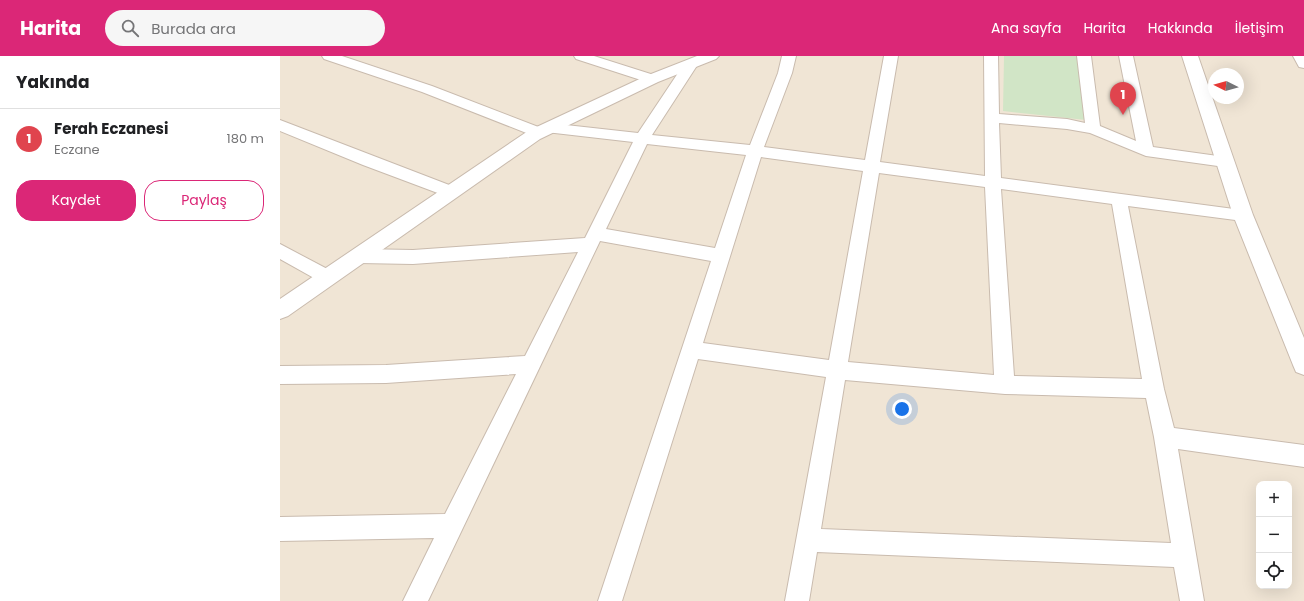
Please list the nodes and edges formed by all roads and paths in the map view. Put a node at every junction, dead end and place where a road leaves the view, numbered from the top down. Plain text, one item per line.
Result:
1 (329, 56) edge
2 (581, 56) edge
3 (711, 56) edge
4 (789, 56) edge
5 (891, 56) edge
6 (991, 56) edge
7 (1084, 56) edge
8 (1126, 56) edge
9 (1190, 56) edge
10 (1300, 56) edge
11 (691, 64) junction
12 (1304, 64) edge
13 (652, 79) junction
14 (993, 118) junction
15 (280, 125) edge
16 (1093, 129) junction
17 (544, 131) junction
18 (642, 139) junction
19 (755, 151) junction
20 (1146, 151) junction
21 (1225, 162) junction
22 (872, 166) junction
23 (993, 182) junction
24 (451, 192) junction
25 (1119, 199) junction
26 (1243, 215) junction
27 (593, 239) junction
28 (280, 251) edge
29 (359, 256) junction
30 (722, 256) junction
31 (327, 278) junction
32 (280, 310) edge
33 (691, 350) junction
34 (532, 364) junction
35 (1304, 365) edge
36 (837, 370) junction
37 (280, 375) edge
38 (1005, 385) junction
39 (1154, 389) junction
40 (1165, 437) junction
41 (1304, 456) edge
42 (452, 526) junction
43 (280, 530) edge
44 (807, 540) junction
45 (1185, 556) junction
46 (415, 601) edge
47 (610, 601) edge
48 (797, 601) edge
49 (1192, 601) edge

1 - 17 street
2 - 13 street
3 - 11 street
4 - 19 street
5 - 22 street
6 - 14 street
7 - 16 street
8 - 20 street
9 - 21 street
10 - 12 street
11 - 13 street
11 - 18 street
13 - 17 street
14 - 16 street
14 - 23 street
15 - 24 street
16 - 20 street
17 - 18 street
17 - 24 street
18 - 19 street
18 - 27 street
19 - 22 street
19 - 30 street
20 - 21 street
21 - 26 street
22 - 23 street
22 - 36 street
23 - 25 street
23 - 38 street
24 - 29 street
25 - 26 street
25 - 39 street
26 - 35 street
27 - 29 street
27 - 30 street
27 - 34 street
28 - 31 street
29 - 31 street
30 - 33 street
31 - 32 street
33 - 36 street
33 - 47 street
34 - 37 street
34 - 42 street
36 - 38 street
36 - 44 street
38 - 39 street
39 - 40 street
40 - 41 street
40 - 45 street
42 - 43 street
42 - 46 street
44 - 45 street
44 - 48 street
45 - 49 street

